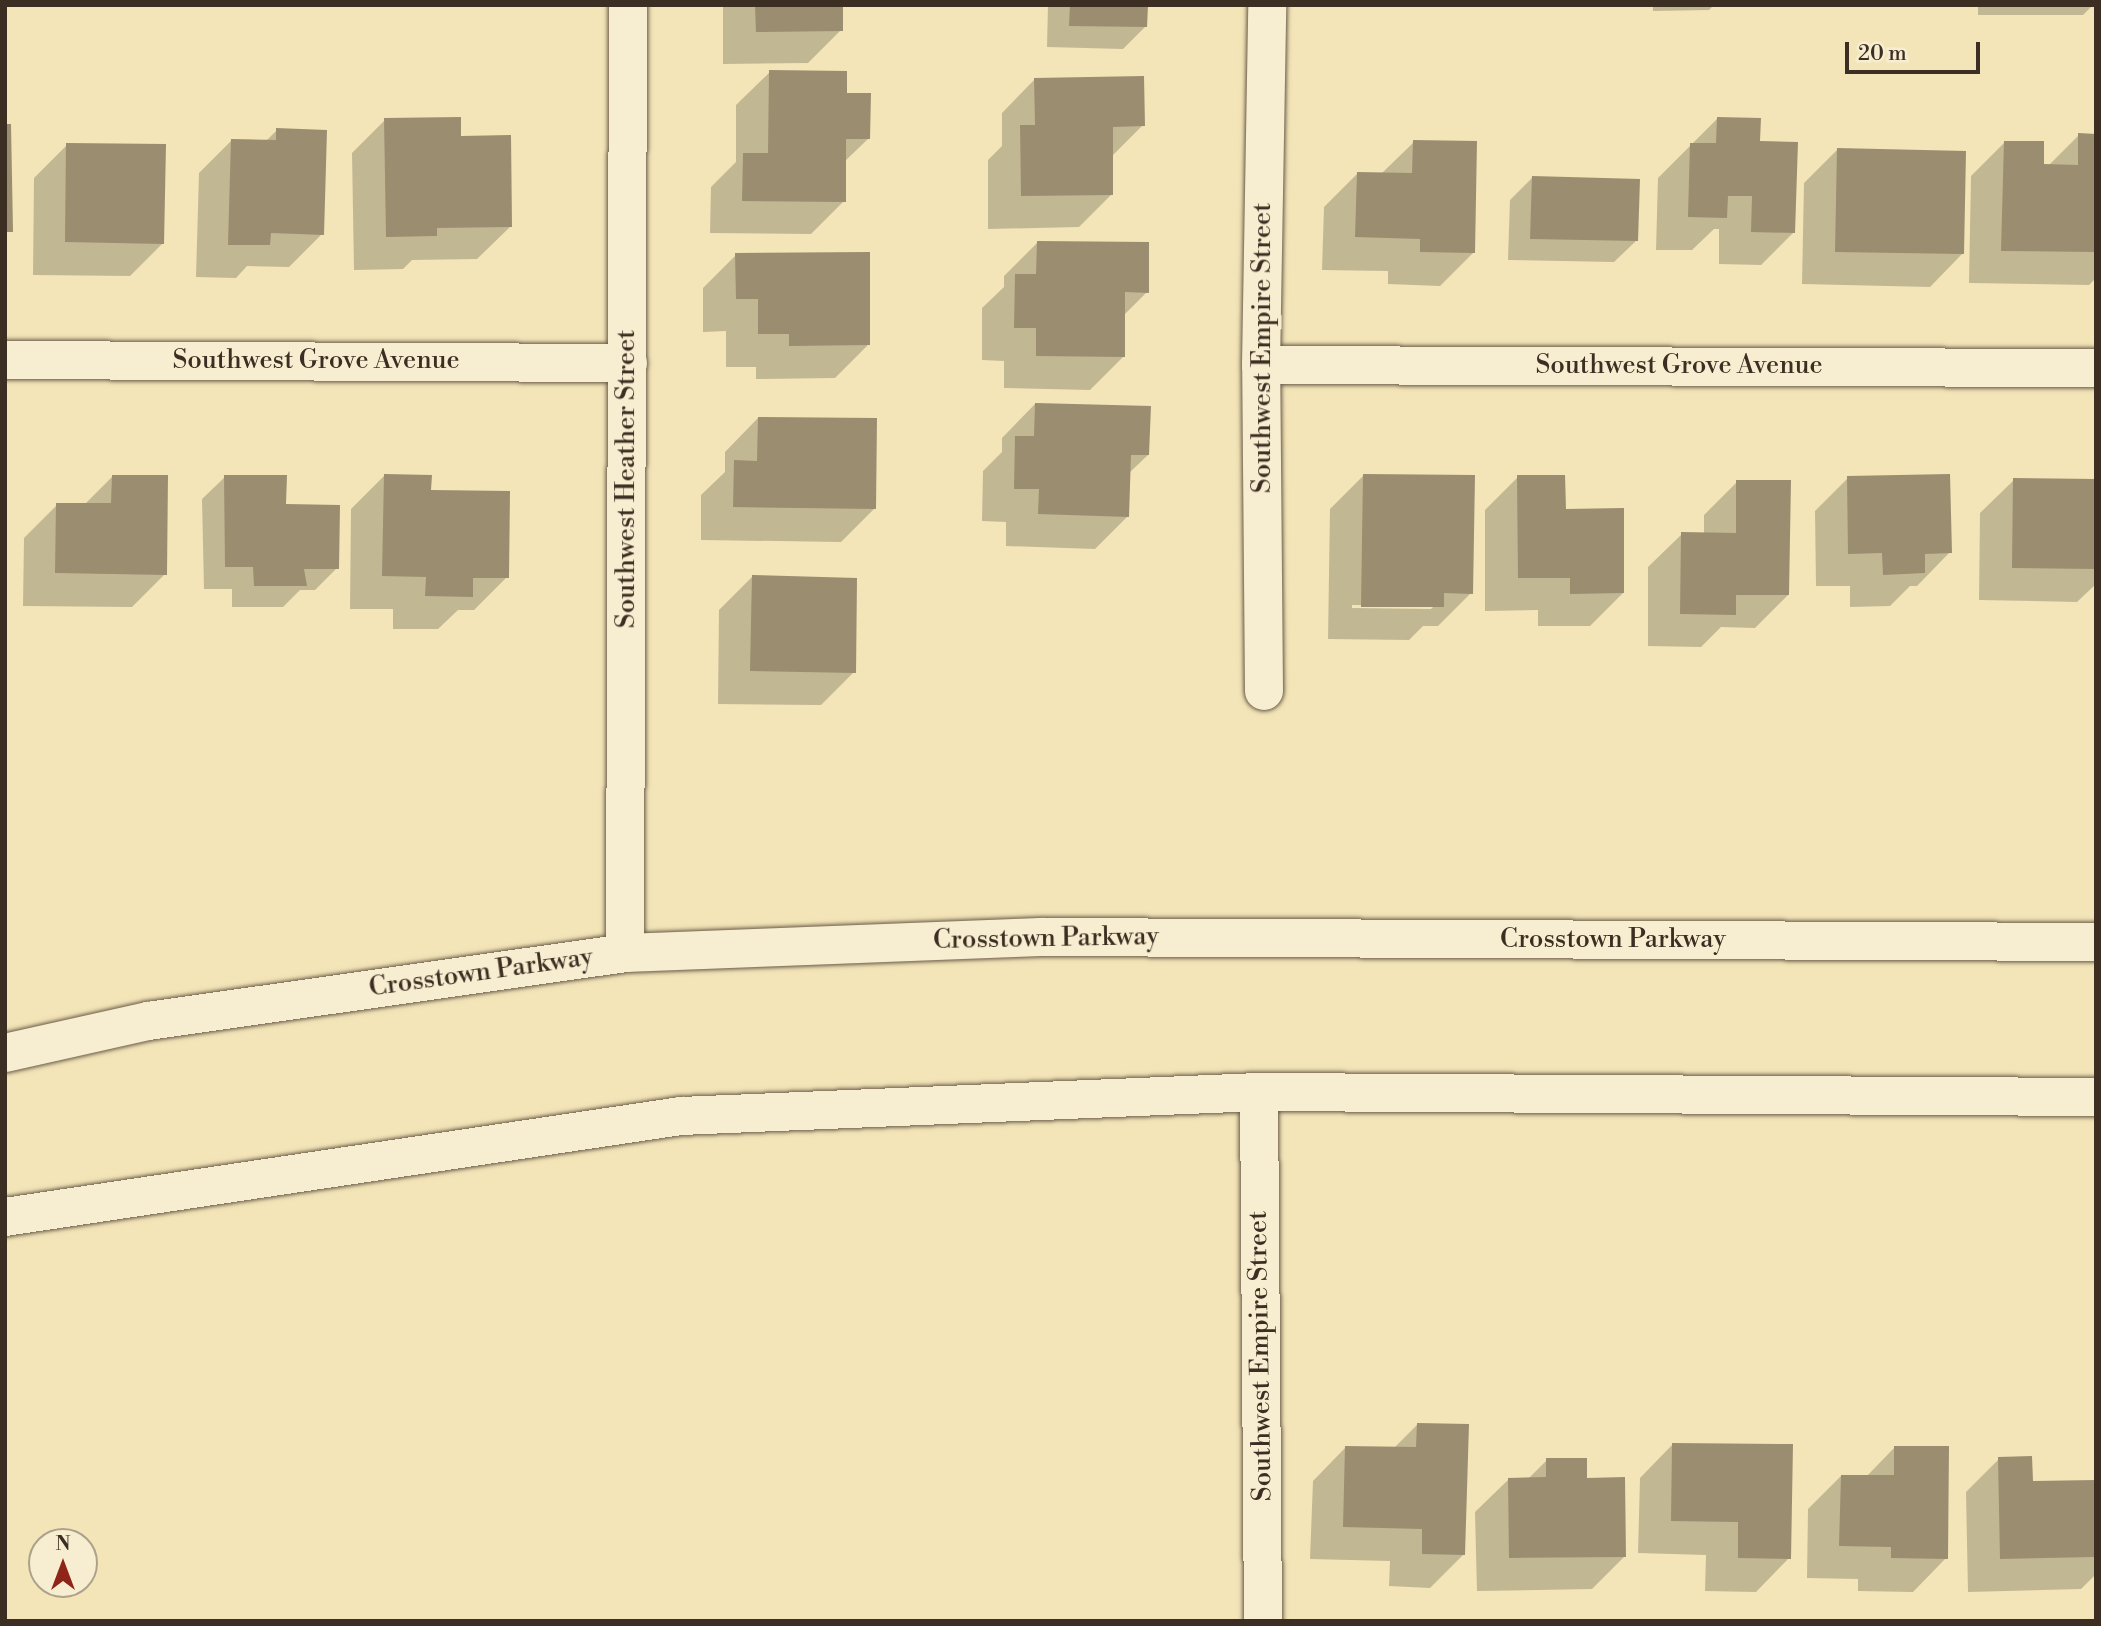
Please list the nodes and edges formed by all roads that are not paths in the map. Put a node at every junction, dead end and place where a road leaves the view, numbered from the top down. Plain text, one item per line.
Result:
1 (628, 5) edge
2 (1267, 5) edge
3 (5, 360) edge
4 (628, 363) junction
5 (1261, 365) junction
6 (2096, 368) edge
7 (1264, 691) dead end
8 (2096, 942) edge
9 (625, 953) junction
10 (5, 1053) edge
11 (1259, 1092) junction
12 (2096, 1097) edge
13 (5, 1217) edge
14 (1264, 1621) edge

1 - 4 main road, Southwest Heather Street
2 - 5 main road, Southwest Empire Street
3 - 4 main road, Southwest Grove Avenue
4 - 9 main road, Southwest Heather Street
5 - 6 main road, Southwest Grove Avenue
5 - 7 main road, Southwest Empire Street
8 - 9 main road, Crosstown Parkway
9 - 10 main road, Crosstown Parkway
11 - 12 main road
11 - 13 main road
11 - 14 main road, Southwest Empire Street

